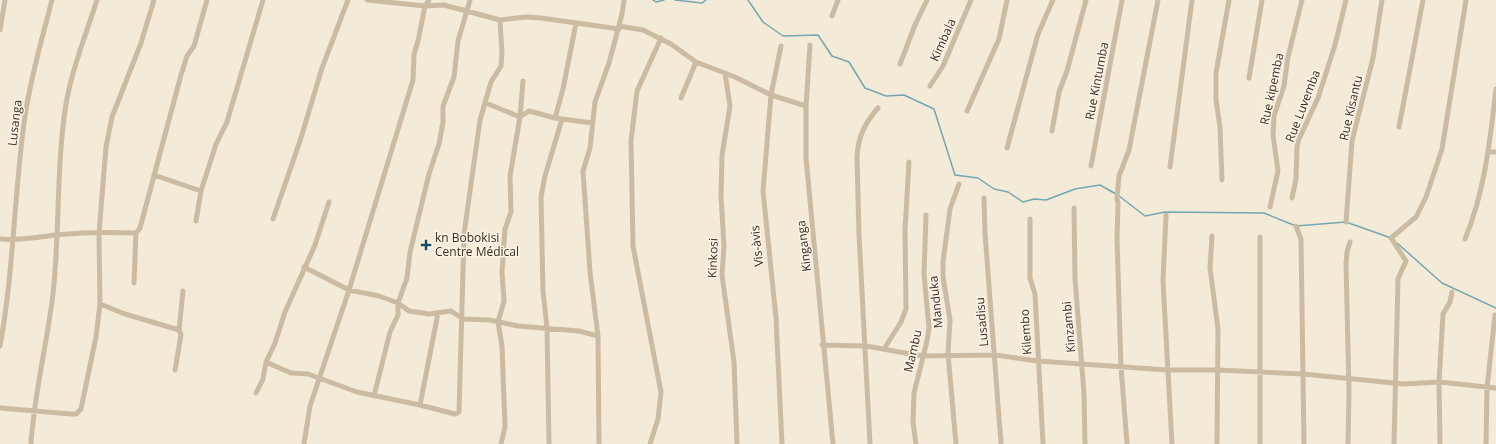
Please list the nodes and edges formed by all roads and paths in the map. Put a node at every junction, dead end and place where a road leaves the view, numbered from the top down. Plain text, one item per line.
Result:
1 (5, 0) edge
2 (52, 0) edge
3 (97, 0) edge
4 (154, 0) edge
5 (207, 0) edge
6 (263, 0) edge
7 (348, 0) edge
8 (366, 0) edge
9 (429, 0) edge
10 (470, 0) edge
11 (624, 0) edge
12 (838, 0) edge
13 (927, 0) edge
14 (970, 0) edge
15 (1006, 0) edge
16 (1053, 0) edge
17 (1086, 0) edge
18 (1122, 0) edge
19 (1158, 0) edge
20 (1192, 0) edge
21 (1229, 0) edge
22 (1262, 0) edge
23 (1302, 0) edge
24 (1346, 0) edge
25 (1382, 0) edge
26 (1423, 0) edge
27 (1466, 0) edge
28 (425, 6) junction
29 (468, 11) junction
30 (832, 16) dead end
31 (500, 20) junction
32 (576, 23) junction
33 (619, 27) junction
34 (0, 30) edge
35 (661, 38) junction
36 (810, 45) dead end
37 (781, 46) dead end
38 (696, 62) junction
39 (900, 64) dead end
40 (725, 72) junction
41 (1249, 78) dead end
42 (523, 81) dead end
43 (930, 86) dead end
44 (1496, 89) edge
45 (771, 95) junction
46 (681, 98) dead end
47 (486, 103) junction
48 (806, 106) junction
49 (878, 108) dead end
50 (967, 111) dead end
51 (520, 117) junction
52 (555, 118) junction
53 (562, 119) junction
54 (592, 124) junction
55 (1399, 127) dead end
56 (1052, 131) dead end
57 (1007, 148) dead end
58 (1489, 152) junction
59 (1496, 152) edge
60 (909, 162) dead end
61 (1091, 166) dead end
62 (1170, 167) dead end
63 (154, 176) junction
64 (1222, 180) dead end
65 (959, 184) dead end
66 (201, 191) junction
67 (984, 198) dead end
68 (1292, 198) dead end
69 (329, 202) dead end
70 (1270, 207) dead end
71 (1074, 208) dead end
72 (926, 215) dead end
73 (1166, 215) dead end
74 (1030, 218) dead end
75 (274, 219) dead end
76 (196, 221) dead end
77 (1346, 222) dead end
78 (1296, 226) dead end
79 (100, 233) junction
80 (56, 234) junction
81 (136, 234) junction
82 (1212, 236) dead end
83 (1260, 236) dead end
84 (0, 239) edge
85 (1465, 239) dead end
86 (13, 240) junction
87 (1350, 242) dead end
88 (304, 267) junction
89 (134, 283) dead end
90 (349, 290) junction
91 (183, 291) dead end
92 (1452, 292) dead end
93 (398, 303) junction
94 (100, 304) junction
95 (438, 313) junction
96 (1495, 315) dead end
97 (463, 319) junction
98 (498, 322) junction
99 (547, 328) junction
100 (179, 330) junction
101 (598, 336) junction
102 (822, 345) junction
103 (0, 346) edge
104 (866, 346) junction
105 (884, 349) junction
106 (948, 354) junction
107 (995, 355) junction
108 (922, 356) junction
109 (1038, 361) junction
110 (266, 362) junction
111 (1082, 364) junction
112 (1121, 367) junction
113 (174, 370) dead end
114 (1168, 370) junction
115 (1217, 370) junction
116 (1259, 373) junction
117 (1303, 374) junction
118 (319, 378) junction
119 (1349, 378) junction
120 (1439, 382) junction
121 (1395, 383) junction
122 (1487, 388) junction
123 (1496, 388) edge
124 (256, 393) dead end
125 (374, 396) junction
126 (420, 405) junction
127 (0, 408) edge
128 (35, 411) junction
129 (31, 444) edge
130 (304, 444) edge
131 (501, 444) edge
132 (549, 444) edge
133 (599, 444) edge
134 (650, 444) edge
135 (737, 444) edge
136 (782, 444) edge
137 (833, 444) edge
138 (870, 444) edge
139 (916, 444) edge
140 (956, 444) edge
141 (1001, 444) edge
142 (1043, 444) edge
143 (1085, 444) edge
144 (1127, 444) edge
145 (1172, 444) edge
146 (1217, 444) edge
147 (1260, 444) edge
148 (1304, 444) edge
149 (1348, 444) edge
150 (1394, 444) edge
151 (1440, 444) edge
152 (1486, 444) edge

1 - 34 street
2 - 86 street, Lusanga
3 - 80 street
4 - 79 street
5 - 63 street
6 - 66 street
7 - 75 street
8 - 28 street
9 - 28 street
10 - 29 street
11 - 33 street
12 - 30 street
13 - 39 street
14 - 43 street, Kimbala
15 - 50 street
16 - 57 street
17 - 56 street
18 - 61 street, Rue Kintumba
19 - 112 street
20 - 62 street
21 - 64 street
22 - 41 street
23 - 70 street, Rue kipemba
24 - 68 street, Rue Luvemba
25 - 77 street, Rue Kisantu
26 - 55 street
27 - 121 street
28 - 29 street
28 - 90 street
29 - 31 street
29 - 93 street
31 - 32 street
31 - 47 street
32 - 33 street
32 - 52 street
33 - 35 street
33 - 54 street
35 - 38 street
35 - 134 street
36 - 48 street, Kinganga
37 - 45 street, Vis-àvis
38 - 40 street
38 - 46 street
40 - 45 street
40 - 135 street, Kinkosi
42 - 51 street
44 - 58 street
45 - 48 street
45 - 136 street, Vis-àvis
47 - 51 street
47 - 97 street
48 - 102 street, Kinganga
49 - 104 street
51 - 52 street
51 - 98 street
52 - 53 street
53 - 54 street
53 - 99 street
54 - 101 street
58 - 59 street
58 - 85 street
60 - 105 street
63 - 66 street
63 - 81 street
65 - 106 street, Manduka
66 - 76 street
67 - 107 street, Lusadisu
69 - 88 street
71 - 111 street, Kinzambi
72 - 108 street, Mambu
73 - 114 street
74 - 109 street, Kilembo
78 - 117 street
79 - 80 street
79 - 81 street
79 - 94 street
80 - 86 street
80 - 128 street
81 - 89 street
82 - 115 street
83 - 116 street
84 - 86 street
86 - 103 street, Lusanga
87 - 119 street
88 - 90 street
88 - 110 street
90 - 93 street
90 - 118 street
91 - 100 street
92 - 120 street
93 - 95 street
93 - 125 street
94 - 100 street
94 - 128 street
95 - 97 street
95 - 126 street
96 - 122 street
97 - 98 street
97 - 126 street
98 - 99 street
98 - 131 street
99 - 101 street
99 - 132 street
100 - 113 street
101 - 133 street
102 - 104 street
102 - 137 street, Kinganga
104 - 105 street
104 - 138 street
105 - 108 street
106 - 107 street
106 - 108 street
106 - 140 street, Manduka
107 - 109 street
107 - 141 street, Lusadisu
108 - 139 street, Mambu
109 - 111 street
109 - 142 street, Kilembo
110 - 118 street
110 - 124 street
111 - 112 street
111 - 143 street, Kinzambi
112 - 114 street
112 - 144 street
114 - 115 street
114 - 145 street
115 - 116 street
115 - 146 street
116 - 117 street
116 - 147 street
117 - 119 street
117 - 148 street
118 - 125 street
118 - 130 street
119 - 121 street
119 - 149 street
120 - 121 street
120 - 122 street
120 - 151 street
121 - 150 street
122 - 123 street
122 - 152 street
125 - 126 street
127 - 128 street
128 - 129 street

